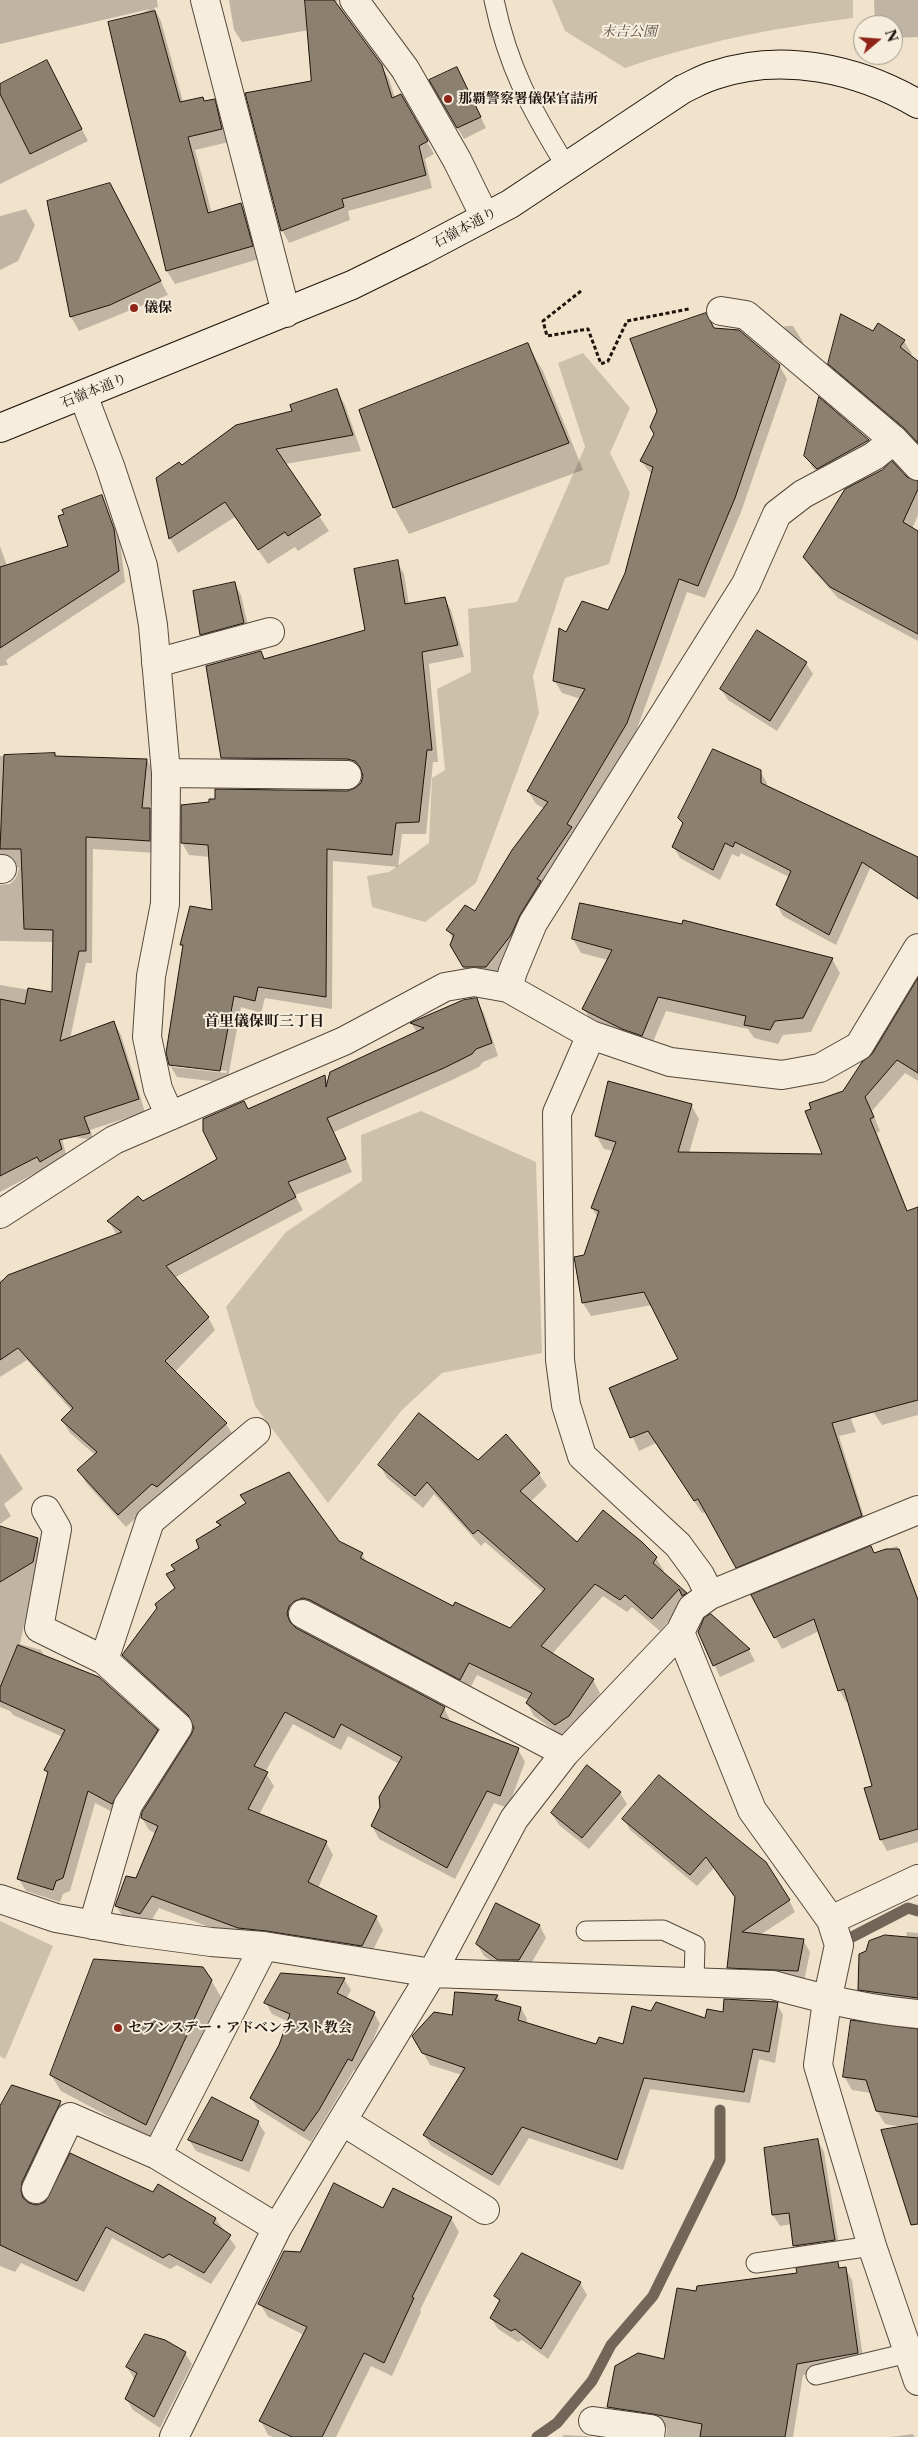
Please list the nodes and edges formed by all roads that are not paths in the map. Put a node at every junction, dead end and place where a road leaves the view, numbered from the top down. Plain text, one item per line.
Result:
1 (205, 0) edge
2 (354, 0) edge
3 (494, 0) edge
4 (918, 104) edge
5 (566, 166) junction
6 (485, 218) junction
7 (721, 311) road end
8 (286, 313) junction
9 (83, 395) junction
10 (0, 428) edge
11 (894, 440) junction
12 (918, 466) edge
13 (270, 632) dead end
14 (156, 663) junction
15 (166, 773) junction
16 (347, 775) dead end
17 (918, 948) edge
18 (508, 988) junction
19 (591, 1035) junction
20 (170, 1116) junction
21 (0, 1214) edge
22 (256, 1432) dead end
23 (46, 1510) dead end
24 (917, 1514) edge
25 (710, 1595) junction
26 (303, 1614) dead end
27 (680, 1632) junction
28 (104, 1660) junction
29 (565, 1754) junction
30 (918, 1879) edge
31 (0, 1899) edge
32 (830, 1920) junction
33 (93, 1925) junction
34 (586, 1931) dead end
35 (264, 1946) junction
36 (432, 1972) junction
37 (694, 1981) junction
38 (828, 2001) junction
39 (918, 2014) edge
40 (342, 2121) junction
41 (157, 2155) junction
42 (36, 2189) dead end
43 (485, 2210) dead end
44 (277, 2228) junction
45 (872, 2246) junction
46 (756, 2263) dead end
47 (908, 2353) junction
48 (816, 2375) dead end
49 (918, 2381) edge
50 (593, 2421) dead end
51 (177, 2436) edge
52 (650, 2437) edge

1 - 8 street
2 - 6 street
3 - 5 lane
4 - 5 street, 石嶺本通り
5 - 6 street, 石嶺本通り
6 - 8 street, 石嶺本通り
7 - 11 street
8 - 9 street, 石嶺本通り
9 - 10 street, 石嶺本通り
9 - 14 street
11 - 12 street
11 - 18 street
13 - 14 street
14 - 15 street
15 - 16 street
15 - 20 street
17 - 19 street
18 - 19 street
18 - 20 street
19 - 25 street
20 - 21 street
22 - 28 street
23 - 28 street
24 - 25 street
25 - 27 street
26 - 29 street
27 - 29 street
27 - 32 street
28 - 33 street
29 - 36 street
30 - 32 street
31 - 33 street
32 - 38 street
33 - 35 street
34 - 37 lane
35 - 36 street
35 - 41 street
36 - 37 street
36 - 40 street
37 - 38 street
38 - 39 street
38 - 45 street
40 - 43 street
40 - 44 street
41 - 42 street
41 - 44 street
44 - 51 street
45 - 46 lane
45 - 47 street
47 - 48 lane
47 - 49 street
50 - 52 street

